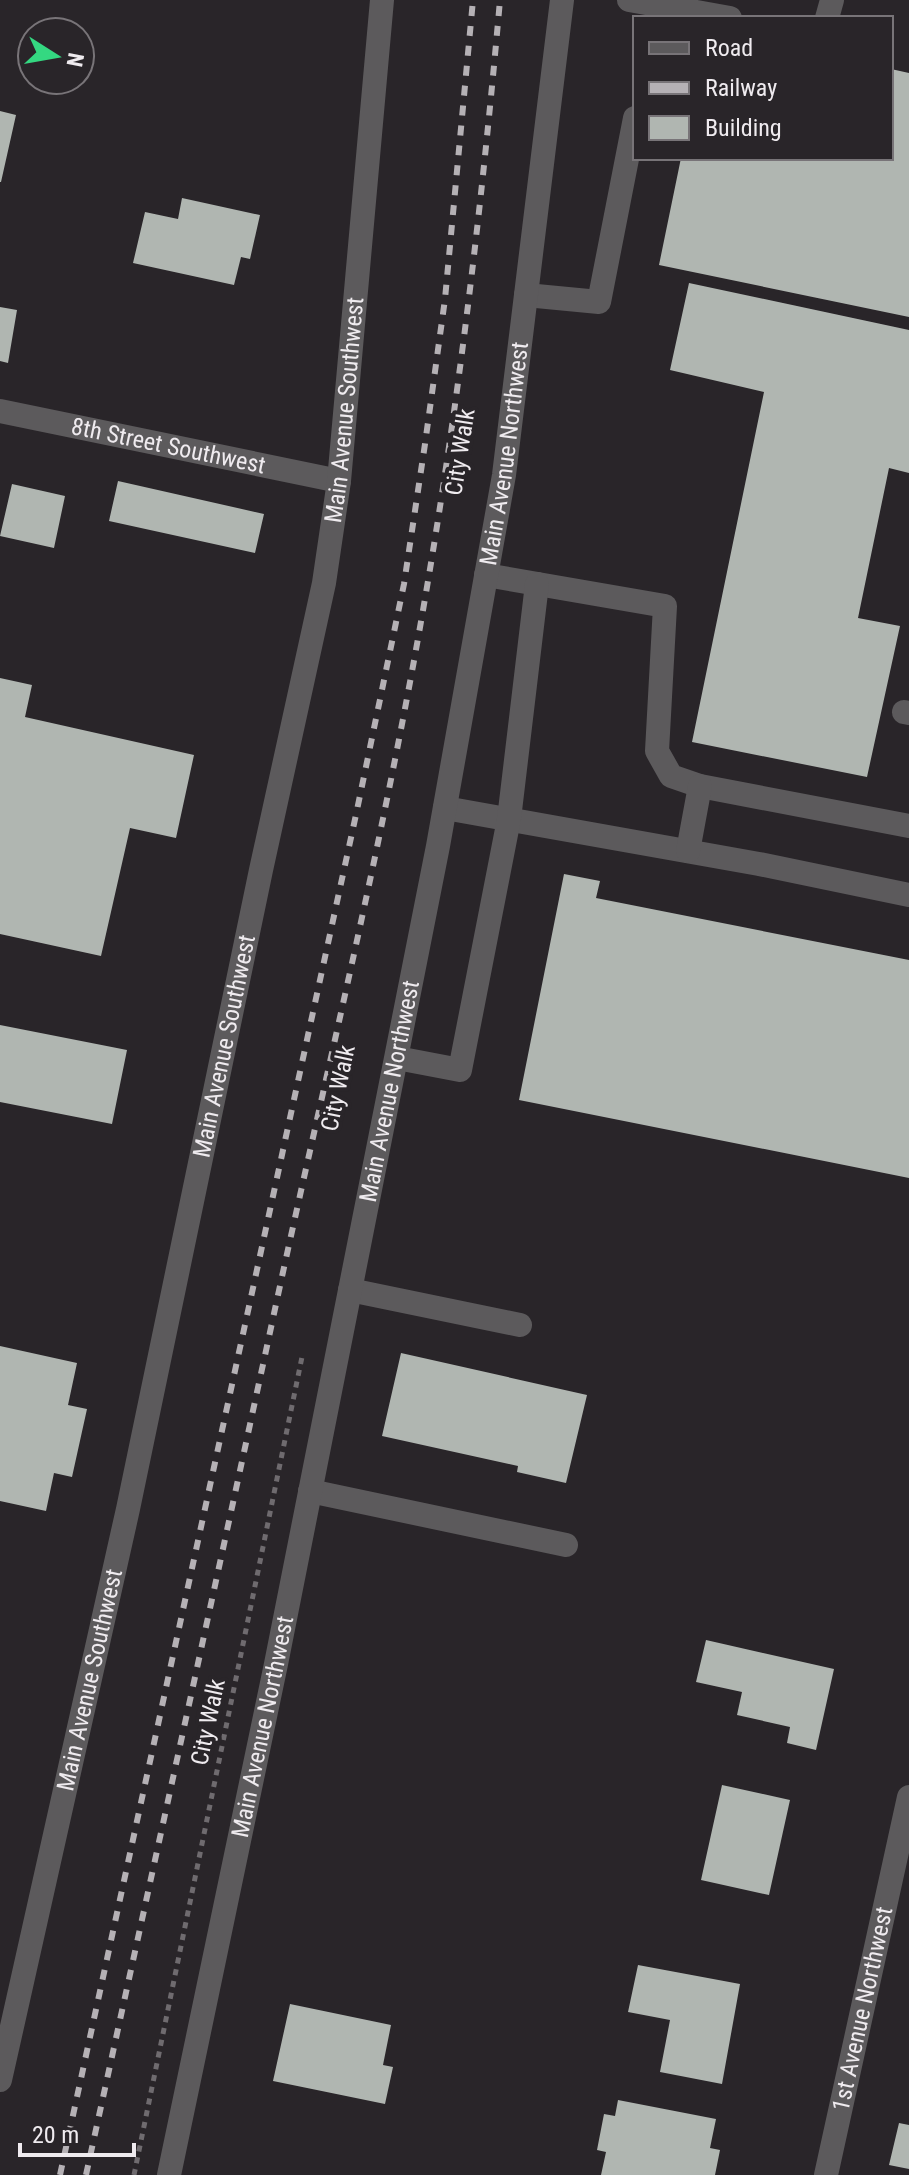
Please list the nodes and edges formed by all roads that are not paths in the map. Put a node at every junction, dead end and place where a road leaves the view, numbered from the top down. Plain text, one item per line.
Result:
1 (382, 0) edge
2 (562, 0) edge
3 (629, 0) edge
4 (656, 12) edge
5 (705, 16) edge
6 (633, 128) edge
7 (526, 295) junction
8 (0, 411) edge
9 (339, 481) junction
10 (486, 575) junction
11 (537, 584) junction
12 (700, 786) junction
13 (445, 808) junction
14 (509, 819) junction
15 (909, 826) edge
16 (688, 851) junction
17 (909, 895) edge
18 (397, 1058) junction
19 (350, 1290) junction
20 (520, 1325) dead end
21 (310, 1491) junction
22 (566, 1545) dead end
23 (909, 1797) edge
24 (0, 2080) edge
25 (169, 2175) edge
26 (826, 2175) edge

1 - 9 street, Main Avenue Southwest
2 - 7 street, Main Avenue Northwest
3 - 4 street
4 - 5 street
6 - 7 street
7 - 10 street, Main Avenue Northwest
8 - 9 street, 8th Street Southwest
9 - 24 street, Main Avenue Southwest
10 - 11 street
10 - 13 street, Main Avenue Northwest
11 - 12 street
11 - 14 street
12 - 15 street
12 - 16 street
13 - 14 street
13 - 18 street, Main Avenue Northwest
14 - 16 street
14 - 18 street
16 - 17 street
18 - 19 street, Main Avenue Northwest
19 - 20 street
19 - 21 street, Main Avenue Northwest
21 - 22 street
21 - 25 street, Main Avenue Northwest
23 - 26 street, 1st Avenue Northwest

